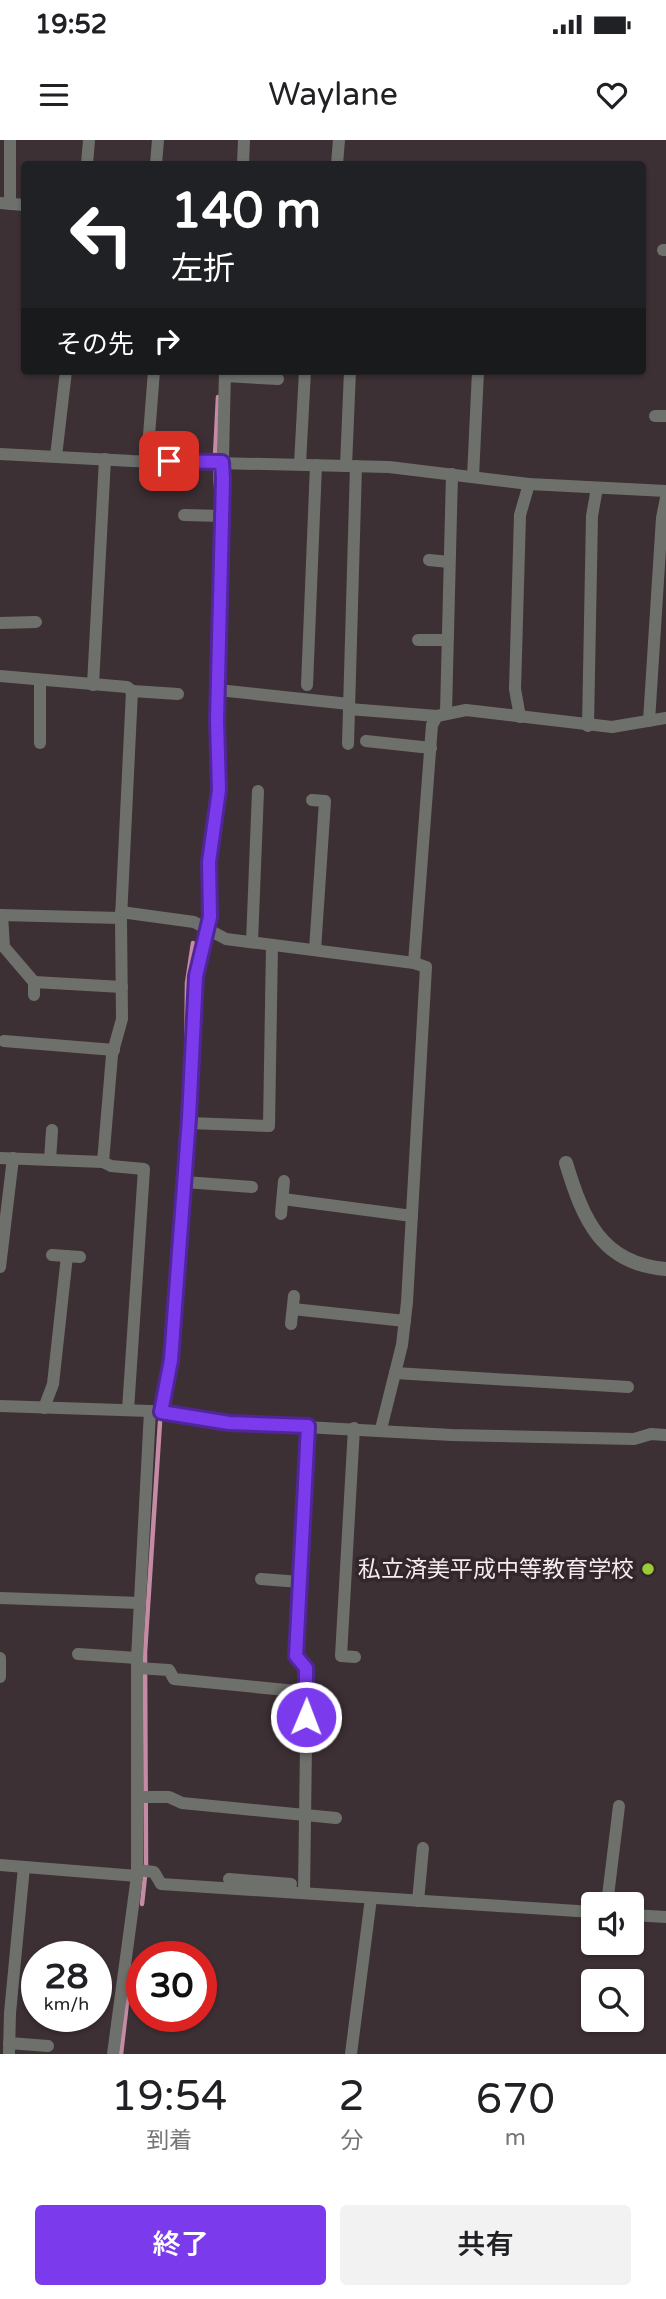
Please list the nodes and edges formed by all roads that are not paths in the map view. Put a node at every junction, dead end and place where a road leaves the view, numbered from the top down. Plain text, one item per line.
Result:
1 (10, 140) edge
2 (89, 140) edge
3 (158, 140) edge
4 (244, 140) edge
5 (339, 140) edge
6 (87, 161) edge
7 (156, 161) edge
8 (243, 161) edge
9 (337, 161) edge
10 (5, 204) edge
11 (66, 375) edge
12 (155, 375) edge
13 (225, 375) edge
14 (243, 375) edge
15 (305, 375) edge
16 (350, 375) edge
17 (477, 375) edge
18 (278, 379) dead end
19 (302, 417) junction
20 (316, 418) dead end
21 (0, 454) edge
22 (56, 456) junction
23 (105, 459) junction
24 (147, 461) junction
25 (218, 462) junction
26 (299, 464) junction
27 (316, 465) junction
28 (351, 466) junction
29 (452, 474) junction
30 (473, 477) junction
31 (529, 484) junction
32 (597, 488) junction
33 (666, 491) edge
34 (666, 498) edge
35 (184, 515) dead end
36 (223, 516) junction
37 (429, 560) dead end
38 (449, 562) junction
39 (311, 578) junction
40 (326, 578) dead end
41 (36, 622) dead end
42 (0, 623) edge
43 (418, 639) dead end
44 (446, 640) junction
45 (321, 673) dead end
46 (0, 676) edge
47 (40, 680) junction
48 (93, 685) junction
49 (218, 690) junction
50 (132, 691) junction
51 (178, 694) dead end
52 (349, 706) junction
53 (441, 714) junction
54 (520, 717) junction
55 (666, 718) edge
56 (649, 721) junction
57 (588, 726) junction
58 (366, 741) dead end
59 (40, 743) dead end
60 (348, 744) dead end
61 (431, 747) junction
62 (258, 791) dead end
63 (312, 800) dead end
64 (320, 869) junction
65 (335, 870) dead end
66 (1, 915) edge
67 (121, 915) junction
68 (207, 930) junction
69 (252, 942) junction
70 (272, 945) junction
71 (315, 950) junction
72 (414, 963) junction
73 (122, 987) junction
74 (21, 1028) dead end
75 (4, 1041) dead end
76 (20, 1042) junction
77 (114, 1050) junction
78 (189, 1123) junction
79 (52, 1130) dead end
80 (7, 1158) edge
81 (50, 1160) junction
82 (103, 1162) junction
83 (566, 1163) dead end
84 (284, 1181) dead end
85 (185, 1182) junction
86 (252, 1187) dead end
87 (282, 1199) junction
88 (281, 1214) dead end
89 (412, 1216) junction
90 (52, 1255) dead end
91 (0, 1267) edge
92 (666, 1269) edge
93 (405, 1321) junction
94 (291, 1324) dead end
95 (57, 1349) junction
96 (71, 1350) dead end
97 (395, 1373) junction
98 (470, 1377) junction
99 (550, 1382) junction
100 (608, 1386) junction
101 (628, 1387) dead end
102 (469, 1392) dead end
103 (548, 1398) dead end
104 (608, 1401) dead end
105 (0, 1406) edge
106 (44, 1408) junction
107 (128, 1410) junction
108 (156, 1412) junction
109 (308, 1426) junction
110 (354, 1428) junction
111 (381, 1429) junction
112 (666, 1434) edge
113 (261, 1578) dead end
114 (300, 1582) junction
115 (0, 1598) edge
116 (48, 1600) junction
117 (140, 1603) junction
118 (47, 1614) dead end
119 (78, 1654) dead end
120 (355, 1657) dead end
121 (0, 1658) edge
122 (141, 1666) junction
123 (0, 1676) edge
124 (306, 1692) junction
125 (143, 1797) junction
126 (619, 1806) dead end
127 (305, 1816) junction
128 (336, 1818) dead end
129 (423, 1848) dead end
130 (0, 1865) edge
131 (24, 1867) junction
132 (138, 1873) junction
133 (229, 1879) dead end
134 (304, 1889) junction
135 (608, 1892) edge
136 (371, 1898) junction
137 (418, 1901) junction
138 (581, 1911) edge
139 (644, 1916) edge
140 (666, 1917) edge
141 (48, 2046) dead end
142 (9, 2048) edge
143 (113, 2054) edge
144 (351, 2054) edge

1 - 10 street
2 - 6 street
3 - 7 street
4 - 8 street
5 - 9 street
11 - 22 street
12 - 24 street
13 - 25 street
14 - 18 street
15 - 19 street
16 - 28 street
17 - 30 street
19 - 20 street
19 - 26 street
21 - 22 street
22 - 23 street
23 - 24 street
23 - 48 street
24 - 25 street
25 - 26 street
25 - 36 street
26 - 27 street
27 - 28 street
27 - 39 street
28 - 29 street
28 - 52 street
29 - 30 street
29 - 38 street
30 - 31 street
31 - 32 street
31 - 54 street
32 - 33 street
32 - 57 street
34 - 56 street
35 - 36 street
36 - 49 street
37 - 38 street
38 - 44 street
39 - 40 street
39 - 45 street
41 - 42 street
43 - 44 street
44 - 53 street
46 - 47 street
47 - 48 street
47 - 59 street
48 - 50 street
49 - 52 street
49 - 68 street
50 - 51 street
50 - 67 street
52 - 53 street
52 - 60 street
53 - 54 street
53 - 61 street
54 - 57 street
55 - 56 street
56 - 57 street
58 - 61 street
61 - 72 street
62 - 69 street
63 - 64 street
64 - 65 street
64 - 71 street
66 - 67 street
66 - 73 street
67 - 68 street
67 - 73 street
68 - 69 street
68 - 78 street
69 - 70 street
70 - 71 street
70 - 78 street
71 - 72 street
72 - 89 street
73 - 77 street
74 - 76 street
75 - 76 street
76 - 77 street
77 - 82 street
78 - 85 street
79 - 81 street
80 - 81 street
80 - 91 street
81 - 82 street
82 - 107 street
83 - 92 street
84 - 87 street
85 - 86 street
85 - 108 street
87 - 88 street
87 - 89 street
89 - 93 street
90 - 95 street
93 - 94 street
93 - 97 street
95 - 96 street
95 - 106 street
97 - 98 street
97 - 111 street
98 - 99 street
98 - 102 street
99 - 100 street
99 - 103 street
100 - 101 street
100 - 104 street
105 - 106 street
106 - 107 street
107 - 108 street
108 - 109 street
108 - 117 street
109 - 110 street
109 - 114 street
110 - 111 street
110 - 120 street
111 - 112 street
113 - 114 street
114 - 124 street
115 - 116 street
116 - 117 street
116 - 118 street
117 - 122 street
119 - 122 street
121 - 123 street
122 - 124 street
122 - 125 street
124 - 127 street
125 - 127 street
125 - 132 street
126 - 135 street
127 - 128 street
127 - 134 street
129 - 137 street
130 - 131 street
131 - 132 street
131 - 142 street
132 - 134 street
132 - 143 street
133 - 134 street
134 - 136 street
136 - 137 street
136 - 144 street
137 - 138 street
139 - 140 street
141 - 142 street

